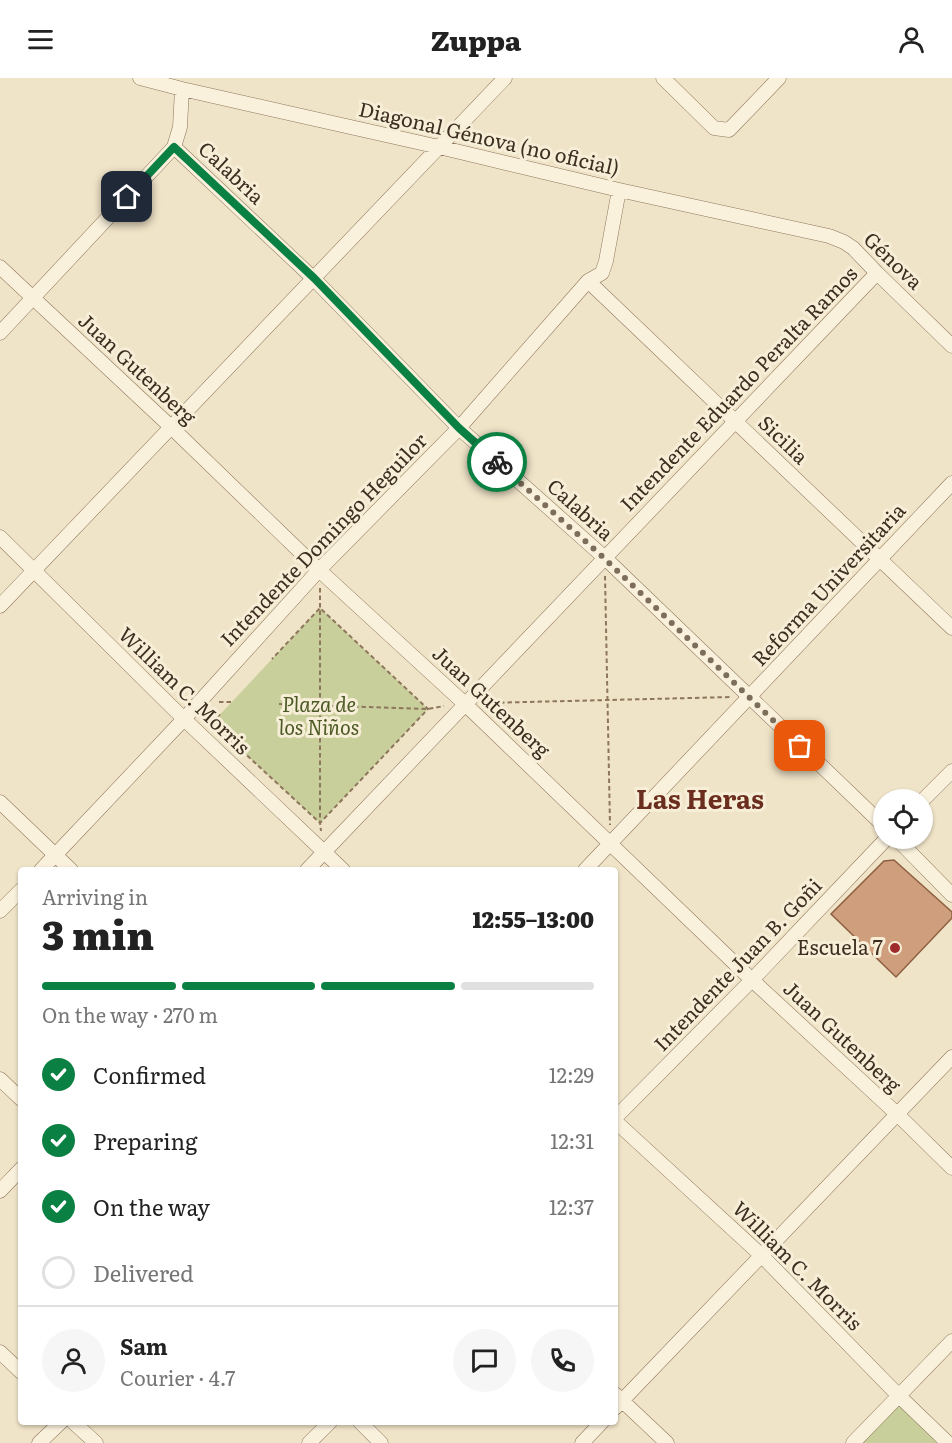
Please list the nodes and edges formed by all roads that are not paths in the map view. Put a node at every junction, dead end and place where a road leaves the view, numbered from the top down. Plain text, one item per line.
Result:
1 (140, 78) edge
2 (505, 78) edge
3 (663, 78) edge
4 (779, 78) edge
5 (183, 89) junction
6 (174, 147) junction
7 (440, 147) junction
8 (619, 190) junction
9 (829, 236) joint
10 (0, 267) edge
11 (877, 273) junction
12 (314, 278) junction
13 (588, 281) junction
14 (33, 298) junction
15 (0, 333) edge
16 (952, 346) edge
17 (735, 421) junction
18 (171, 427) junction
19 (459, 428) junction
20 (952, 483) edge
21 (0, 537) edge
22 (604, 558) junction
23 (880, 559) junction
24 (319, 570) junction
25 (34, 571) junction
26 (0, 606) edge
27 (952, 628) edge
28 (749, 697) junction
29 (465, 704) junction
30 (184, 718) junction
31 (952, 771) edge
32 (933, 790) edge
33 (0, 802) edge
34 (873, 815) edge
35 (610, 843) junction
36 (877, 849) edge
37 (907, 849) edge
38 (324, 852) junction
39 (56, 855) junction
40 (43, 867) edge
41 (68, 867) edge
42 (310, 867) edge
43 (340, 867) edge
44 (588, 867) edge
45 (18, 893) edge
46 (952, 895) edge
47 (0, 911) edge
48 (752, 980) junction
49 (952, 1057) edge
50 (0, 1079) edge
51 (18, 1096) edge
52 (897, 1114) junction
53 (618, 1116) edge
54 (618, 1122) edge
55 (952, 1168) edge
56 (18, 1172) edge
57 (0, 1191) edge
58 (761, 1255) junction
59 (952, 1341) edge
60 (0, 1352) edge
61 (18, 1369) edge
62 (898, 1395) junction
63 (618, 1400) edge
64 (618, 1402) edge
65 (58, 1425) edge
66 (77, 1425) edge
67 (327, 1425) edge
68 (363, 1425) edge
69 (599, 1425) edge
70 (39, 1443) edge
71 (96, 1443) edge
72 (309, 1443) edge
73 (381, 1443) edge
74 (582, 1443) edge
75 (667, 1443) edge
76 (853, 1443) edge
77 (948, 1443) edge

1 - 5 street, Diagonal Génova (no oficial)
2 - 7 street
3 - 4 street
5 - 6 street
5 - 7 street, Diagonal Génova (no oficial)
6 - 12 street, Calabria
6 - 14 street
7 - 8 street, Diagonal Génova (no oficial)
7 - 12 street
8 - 9 street, Diagonal Génova (no oficial)
8 - 13 street, Intendente Domingo Heguilor
9 - 11 street, Génova
10 - 14 street, Juan Gutenberg
11 - 16 street, Génova
11 - 17 street, Intendente Eduardo Peralta Ramos
12 - 18 street
12 - 19 street, Calabria
13 - 17 street, Sicilia
13 - 19 street, Intendente Domingo Heguilor
14 - 15 street
14 - 18 street, Juan Gutenberg
17 - 22 street, Intendente Eduardo Peralta Ramos
17 - 23 street, Sicilia
18 - 24 street, Juan Gutenberg
18 - 25 street
19 - 22 street, Calabria
19 - 24 street, Intendente Domingo Heguilor
20 - 23 street, Reforma Universitaria
21 - 25 street, William C. Morris
22 - 28 street, Calabria
22 - 29 street, Intendente Eduardo Peralta Ramos
23 - 27 street, Sicilia
23 - 28 street, Reforma Universitaria
24 - 29 street, Juan Gutenberg
24 - 30 street, Intendente Domingo Heguilor
25 - 26 street
25 - 30 street, William C. Morris
28 - 34 street, Calabria
28 - 35 street, Reforma Universitaria
29 - 35 street, Juan Gutenberg
29 - 38 street, Intendente Eduardo Peralta Ramos
30 - 38 street, William C. Morris
30 - 39 street, Intendente Domingo Heguilor
31 - 32 street
33 - 39 street
35 - 44 street, Reforma Universitaria
35 - 48 street, Juan Gutenberg
36 - 48 street, Intendente Juan B. Goñi
37 - 46 street
38 - 42 street, Intendente Eduardo Peralta Ramos
38 - 43 street, William C. Morris
39 - 40 street, Intendente Domingo Heguilor
39 - 41 street
45 - 47 street
48 - 52 street, Juan Gutenberg
48 - 53 street, Intendente Juan B. Goñi
49 - 52 street
50 - 51 street
52 - 55 street, Juan Gutenberg
52 - 58 street
54 - 58 street, William C. Morris
56 - 57 street
58 - 62 street, William C. Morris
58 - 63 street
59 - 62 street
60 - 61 street
62 - 76 street
62 - 77 street, William C. Morris
64 - 75 street
65 - 70 street
66 - 71 street
67 - 72 street
68 - 73 street
69 - 74 street

